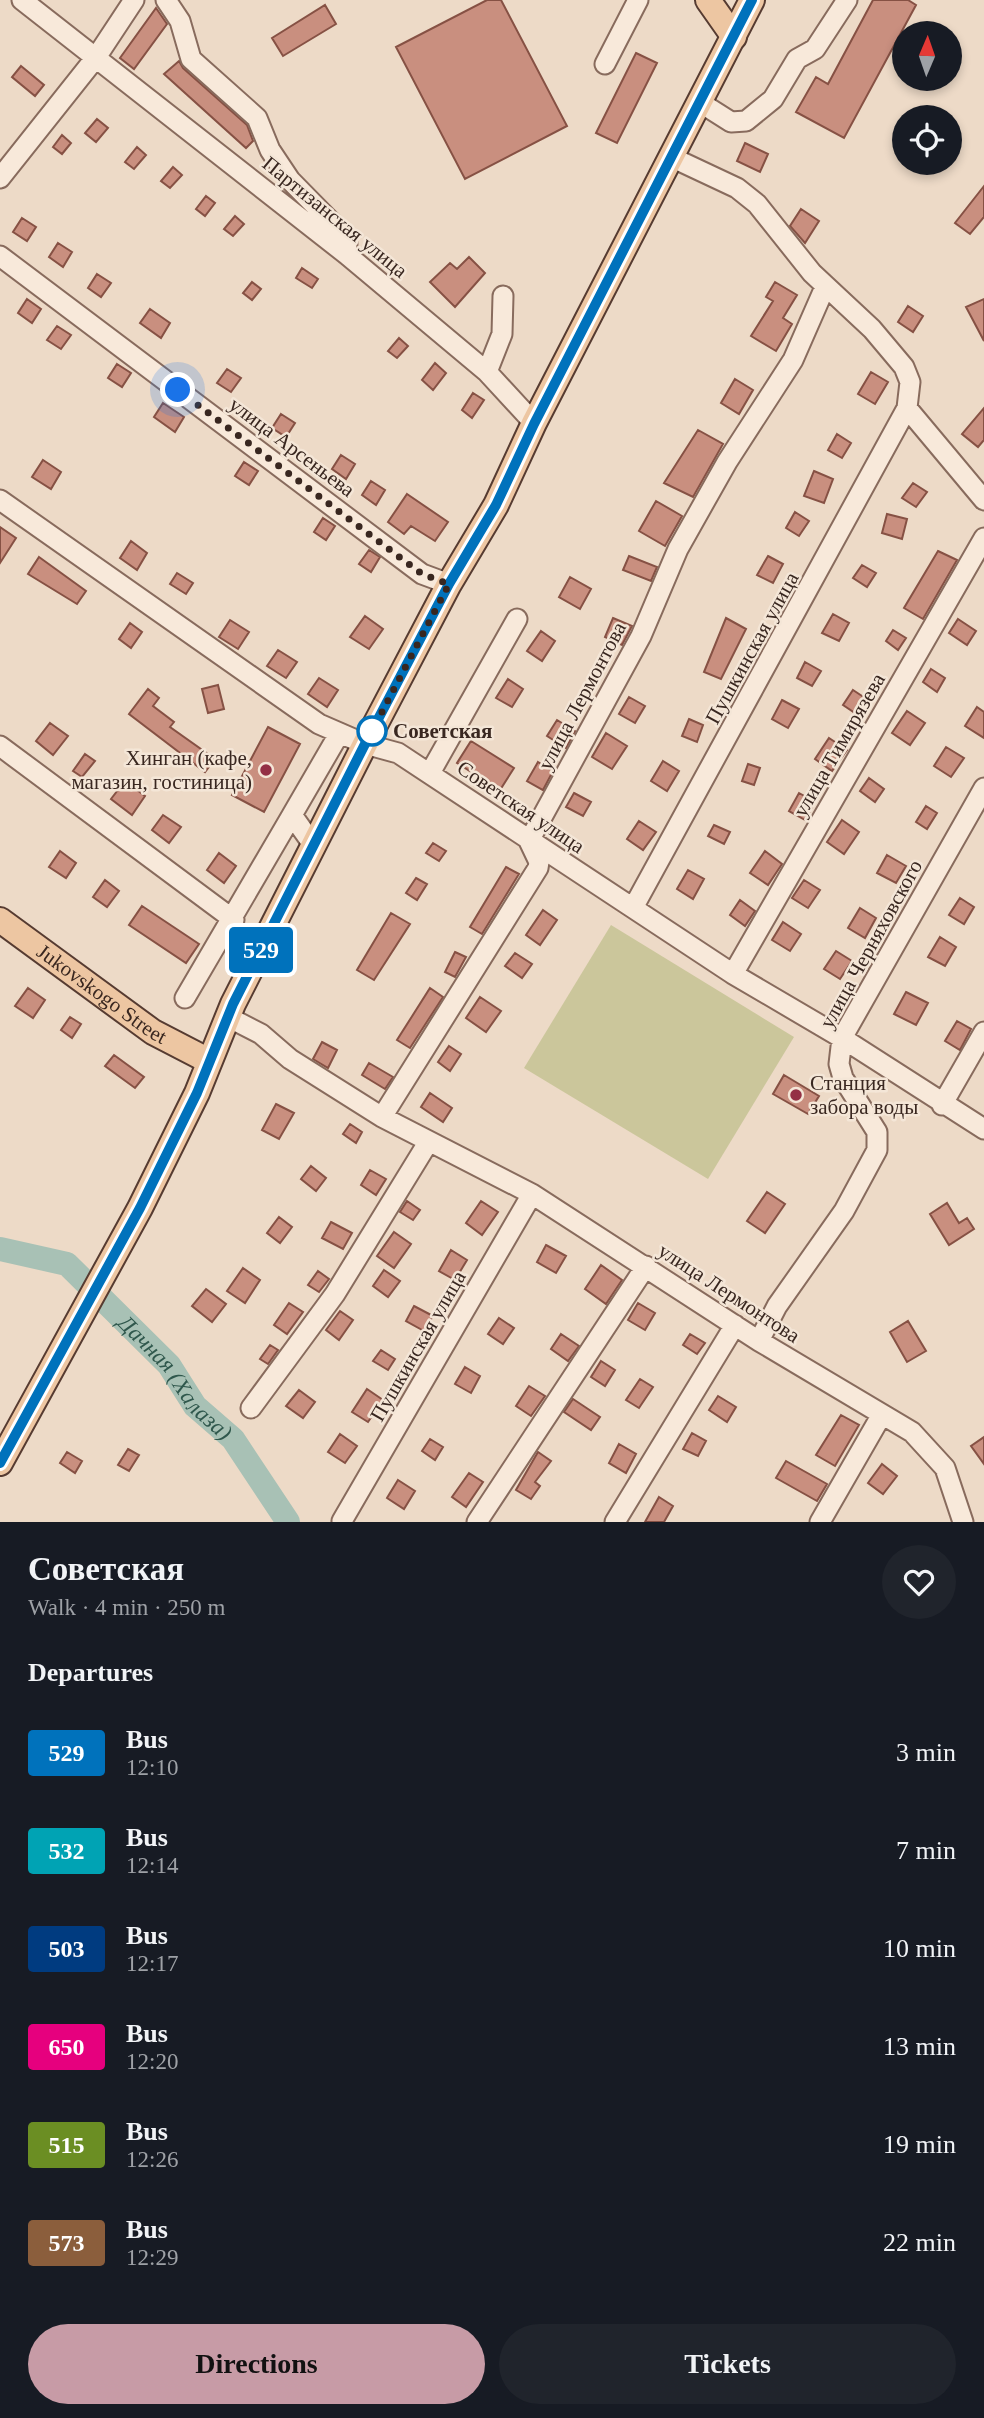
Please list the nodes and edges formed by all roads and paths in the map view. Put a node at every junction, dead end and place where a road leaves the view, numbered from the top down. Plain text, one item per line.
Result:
1 (22, 0) edge
2 (134, 0) edge
3 (166, 0) edge
4 (638, 0) edge
5 (708, 0) edge
6 (752, 0) edge
7 (847, 0) edge
8 (734, 37) junction
9 (97, 56) junction
10 (605, 64) dead end
11 (701, 103) junction
12 (671, 157) junction
13 (0, 178) edge
14 (346, 254) junction
15 (0, 256) edge
16 (825, 286) junction
17 (503, 296) dead end
18 (487, 372) junction
19 (907, 408) junction
20 (534, 424) junction
21 (0, 500) edge
22 (984, 500) edge
23 (984, 538) edge
24 (449, 584) junction
25 (517, 619) dead end
26 (339, 734) junction
27 (365, 744) junction
28 (0, 746) edge
29 (430, 773) junction
30 (984, 788) edge
31 (292, 815) junction
32 (529, 841) junction
33 (314, 846) junction
34 (634, 908) junction
35 (0, 920) edge
36 (234, 920) junction
37 (733, 974) junction
38 (185, 998) dead end
39 (228, 1017) junction
40 (984, 1032) edge
41 (842, 1038) junction
42 (209, 1061) junction
43 (942, 1105) junction
44 (382, 1117) junction
45 (984, 1129) edge
46 (429, 1141) junction
47 (532, 1194) junction
48 (646, 1266) junction
49 (735, 1325) junction
50 (759, 1341) junction
51 (251, 1408) dead end
52 (881, 1416) junction
53 (0, 1463) edge
54 (342, 1521) edge
55 (477, 1522) edge
56 (614, 1522) edge
57 (820, 1522) edge
58 (963, 1522) edge

1 - 9 street, Партизанская улица
2 - 9 street
3 - 14 street
4 - 10 street
5 - 8 main road
6 - 8 main road
7 - 11 street
8 - 11 main road
9 - 13 street
9 - 14 street, Партизанская улица
11 - 12 main road
12 - 16 street
12 - 20 main road
14 - 18 street, Партизанская улица
15 - 24 street, улица Арсеньева
16 - 19 street
16 - 32 street, улица Лермонтова
17 - 18 street
18 - 20 street, Партизанская улица
19 - 22 street
19 - 34 street, Пушкинская улица
20 - 24 main road
21 - 26 street, Советская улица
23 - 37 street, улица Тимирязева
24 - 27 main road
25 - 29 street
26 - 27 street, Советская улица
26 - 31 street
27 - 29 street, Советская улица
27 - 33 main road
28 - 36 street
29 - 32 street, Советская улица
30 - 41 street, улица Черняховского
31 - 33 street
31 - 36 street
32 - 34 street, Советская улица
32 - 44 street
33 - 39 main road
34 - 37 street, Советская улица
35 - 42 main road, Jukovskogo Street
36 - 38 street
37 - 41 street, Советская улица
39 - 42 main road
39 - 44 street, улица Лермонтова
40 - 43 street
41 - 43 street, Советская улица
41 - 50 street, улица Черняховского
42 - 53 main road
43 - 45 street, Советская улица
44 - 46 street, улица Лермонтова
46 - 47 street, улица Лермонтова
46 - 51 street
47 - 48 street, улица Лермонтова
47 - 54 street, Пушкинская улица
48 - 49 street, улица Лермонтова
48 - 55 street
49 - 50 street, улица Лермонтова
49 - 56 street
50 - 52 street, улица Лермонтова
52 - 57 street
52 - 58 street, улица Лермонтова

